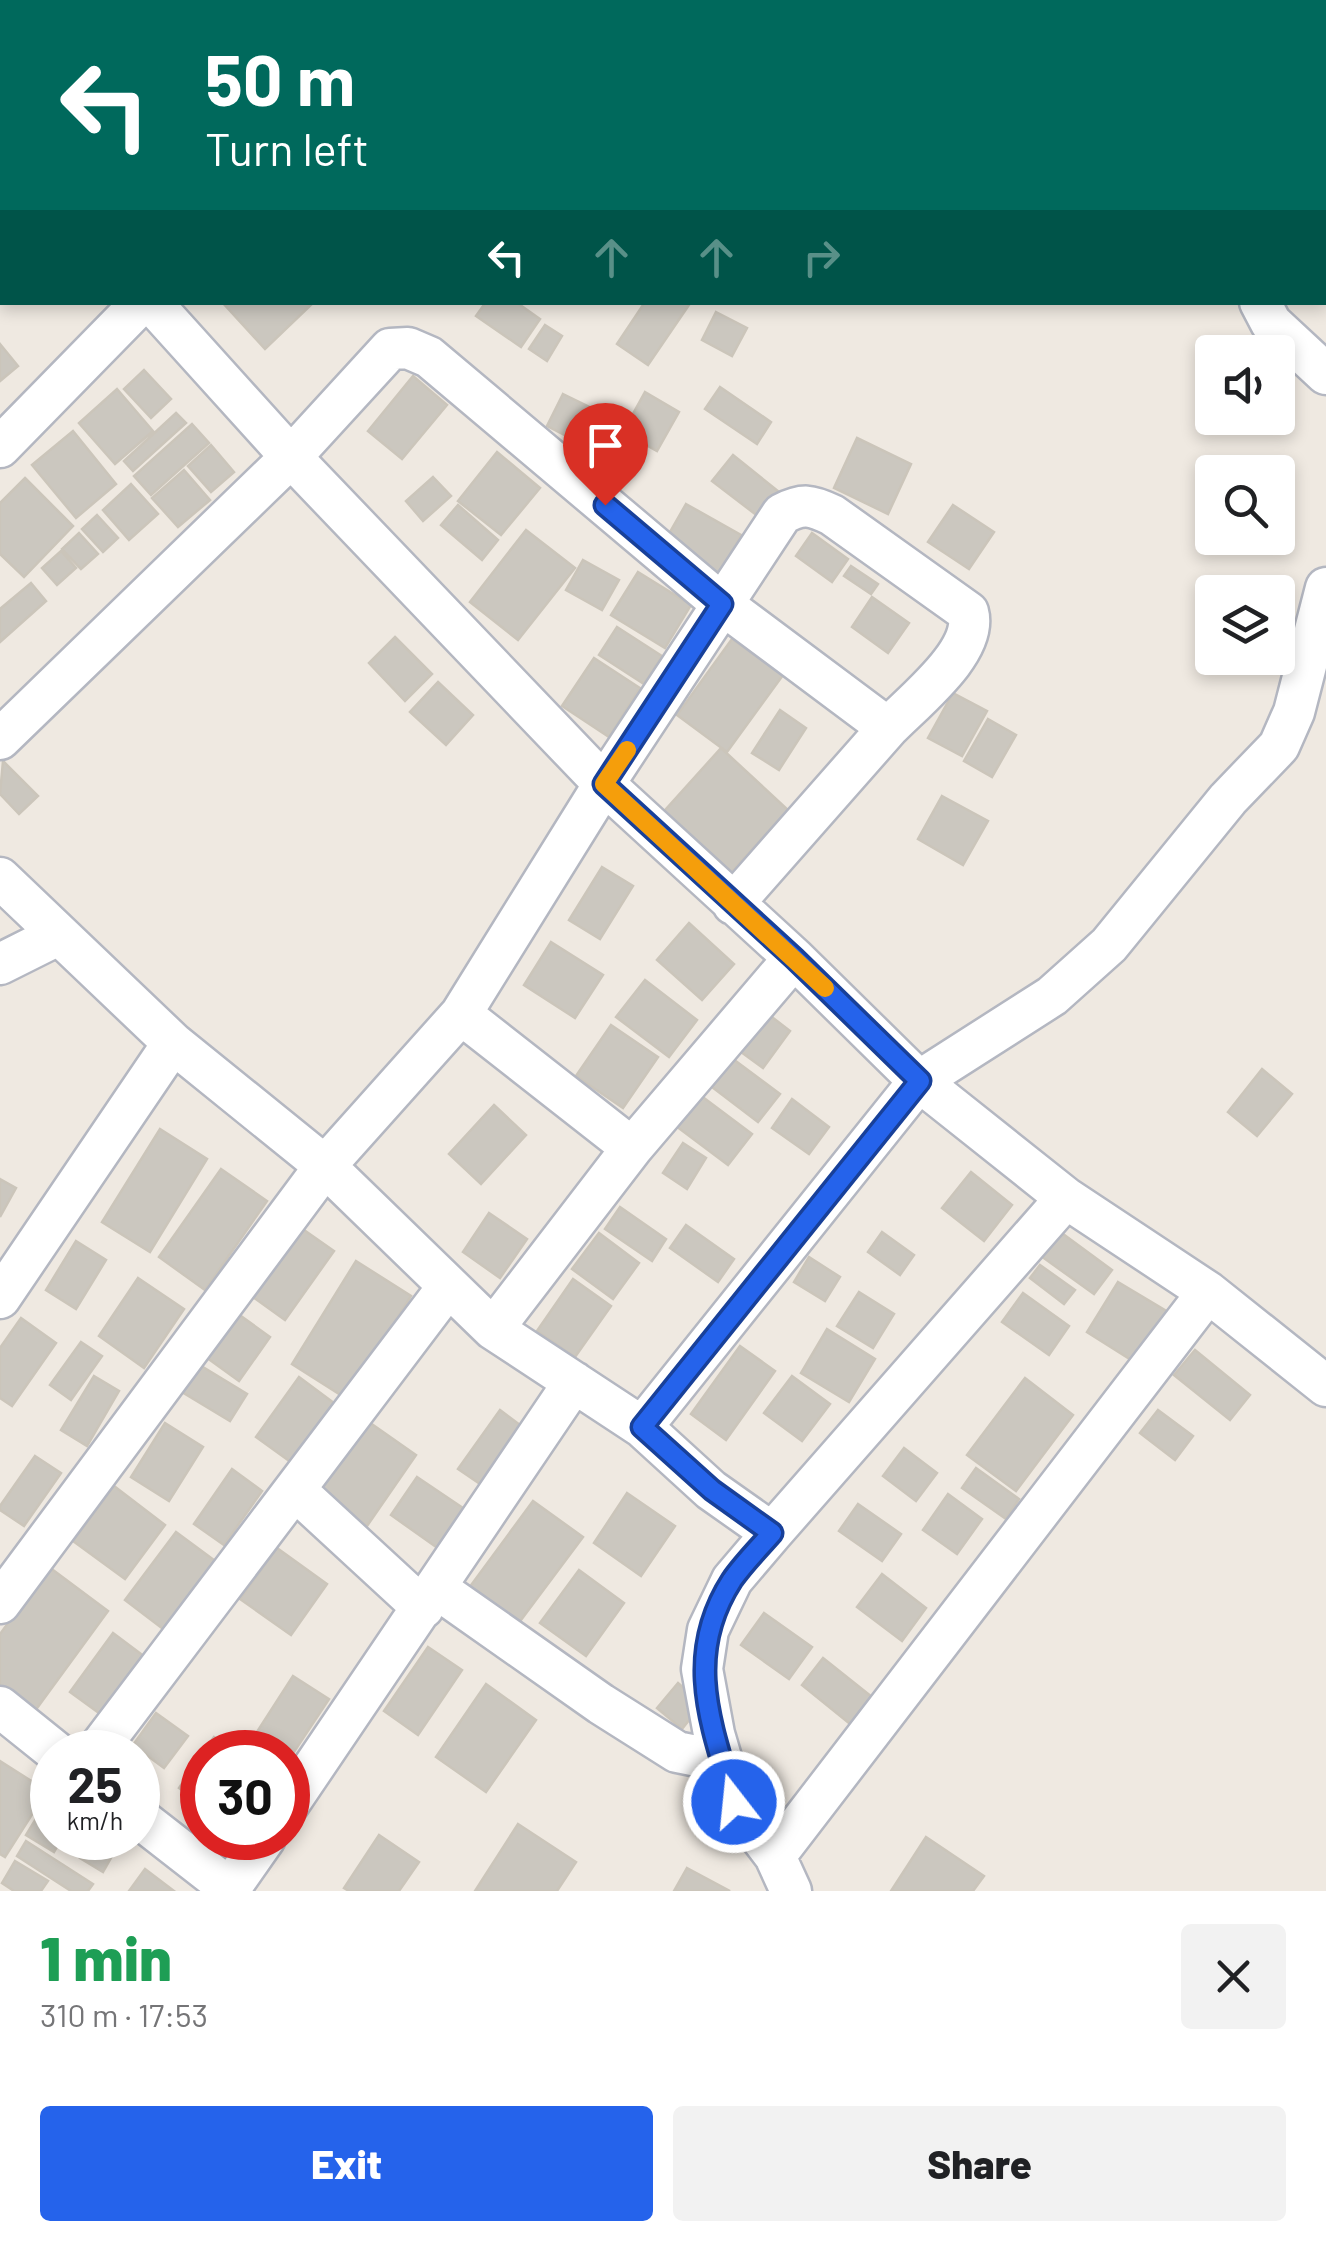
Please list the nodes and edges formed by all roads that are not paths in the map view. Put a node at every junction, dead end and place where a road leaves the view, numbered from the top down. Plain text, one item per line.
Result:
1 (139, 305) edge
2 (154, 305) edge
3 (1261, 305) edge
4 (1326, 374) edge
5 (0, 447) edge
6 (291, 456) junction
7 (1326, 588) edge
8 (722, 604) junction
9 (888, 728) junction
10 (0, 739) edge
11 (604, 784) junction
12 (0, 878) edge
13 (733, 904) junction
14 (58, 935) junction
15 (794, 958) junction
16 (0, 964) edge
17 (461, 1014) junction
18 (173, 1044) junction
19 (920, 1081) junction
20 (632, 1148) junction
21 (325, 1166) junction
22 (1066, 1198) junction
23 (448, 1288) junction
24 (1208, 1292) junction
25 (0, 1298) edge
26 (493, 1329) junction
27 (574, 1382) junction
28 (1326, 1386) edge
29 (642, 1427) junction
30 (294, 1490) junction
31 (772, 1533) junction
32 (430, 1598) junction
33 (0, 1603) edge
34 (0, 1706) edge
35 (113, 1730) edge
36 (30, 1731) edge
37 (722, 1761) junction
38 (310, 1773) edge
39 (160, 1834) edge
40 (250, 1860) edge
41 (783, 1874) edge
42 (230, 1890) edge

1 - 5 street
2 - 6 street
3 - 4 street
6 - 8 street
6 - 10 street
6 - 11 street
7 - 19 street
8 - 9 street
8 - 9 street
8 - 11 street
9 - 13 street
11 - 13 street
11 - 17 street
12 - 14 street
13 - 15 street
14 - 16 street
14 - 18 street
15 - 19 street
15 - 20 street
17 - 20 street
17 - 21 street
18 - 21 street
18 - 25 street
19 - 22 street
19 - 29 street
20 - 26 street
21 - 23 street
21 - 33 street
22 - 24 street
22 - 31 street
23 - 26 street
23 - 30 street
24 - 28 street
24 - 41 street
26 - 27 street
27 - 29 street
27 - 32 street
29 - 31 street
30 - 32 street
30 - 35 street
31 - 37 street
32 - 37 street
32 - 38 street
34 - 36 street
37 - 41 street
39 - 42 street
40 - 42 street

